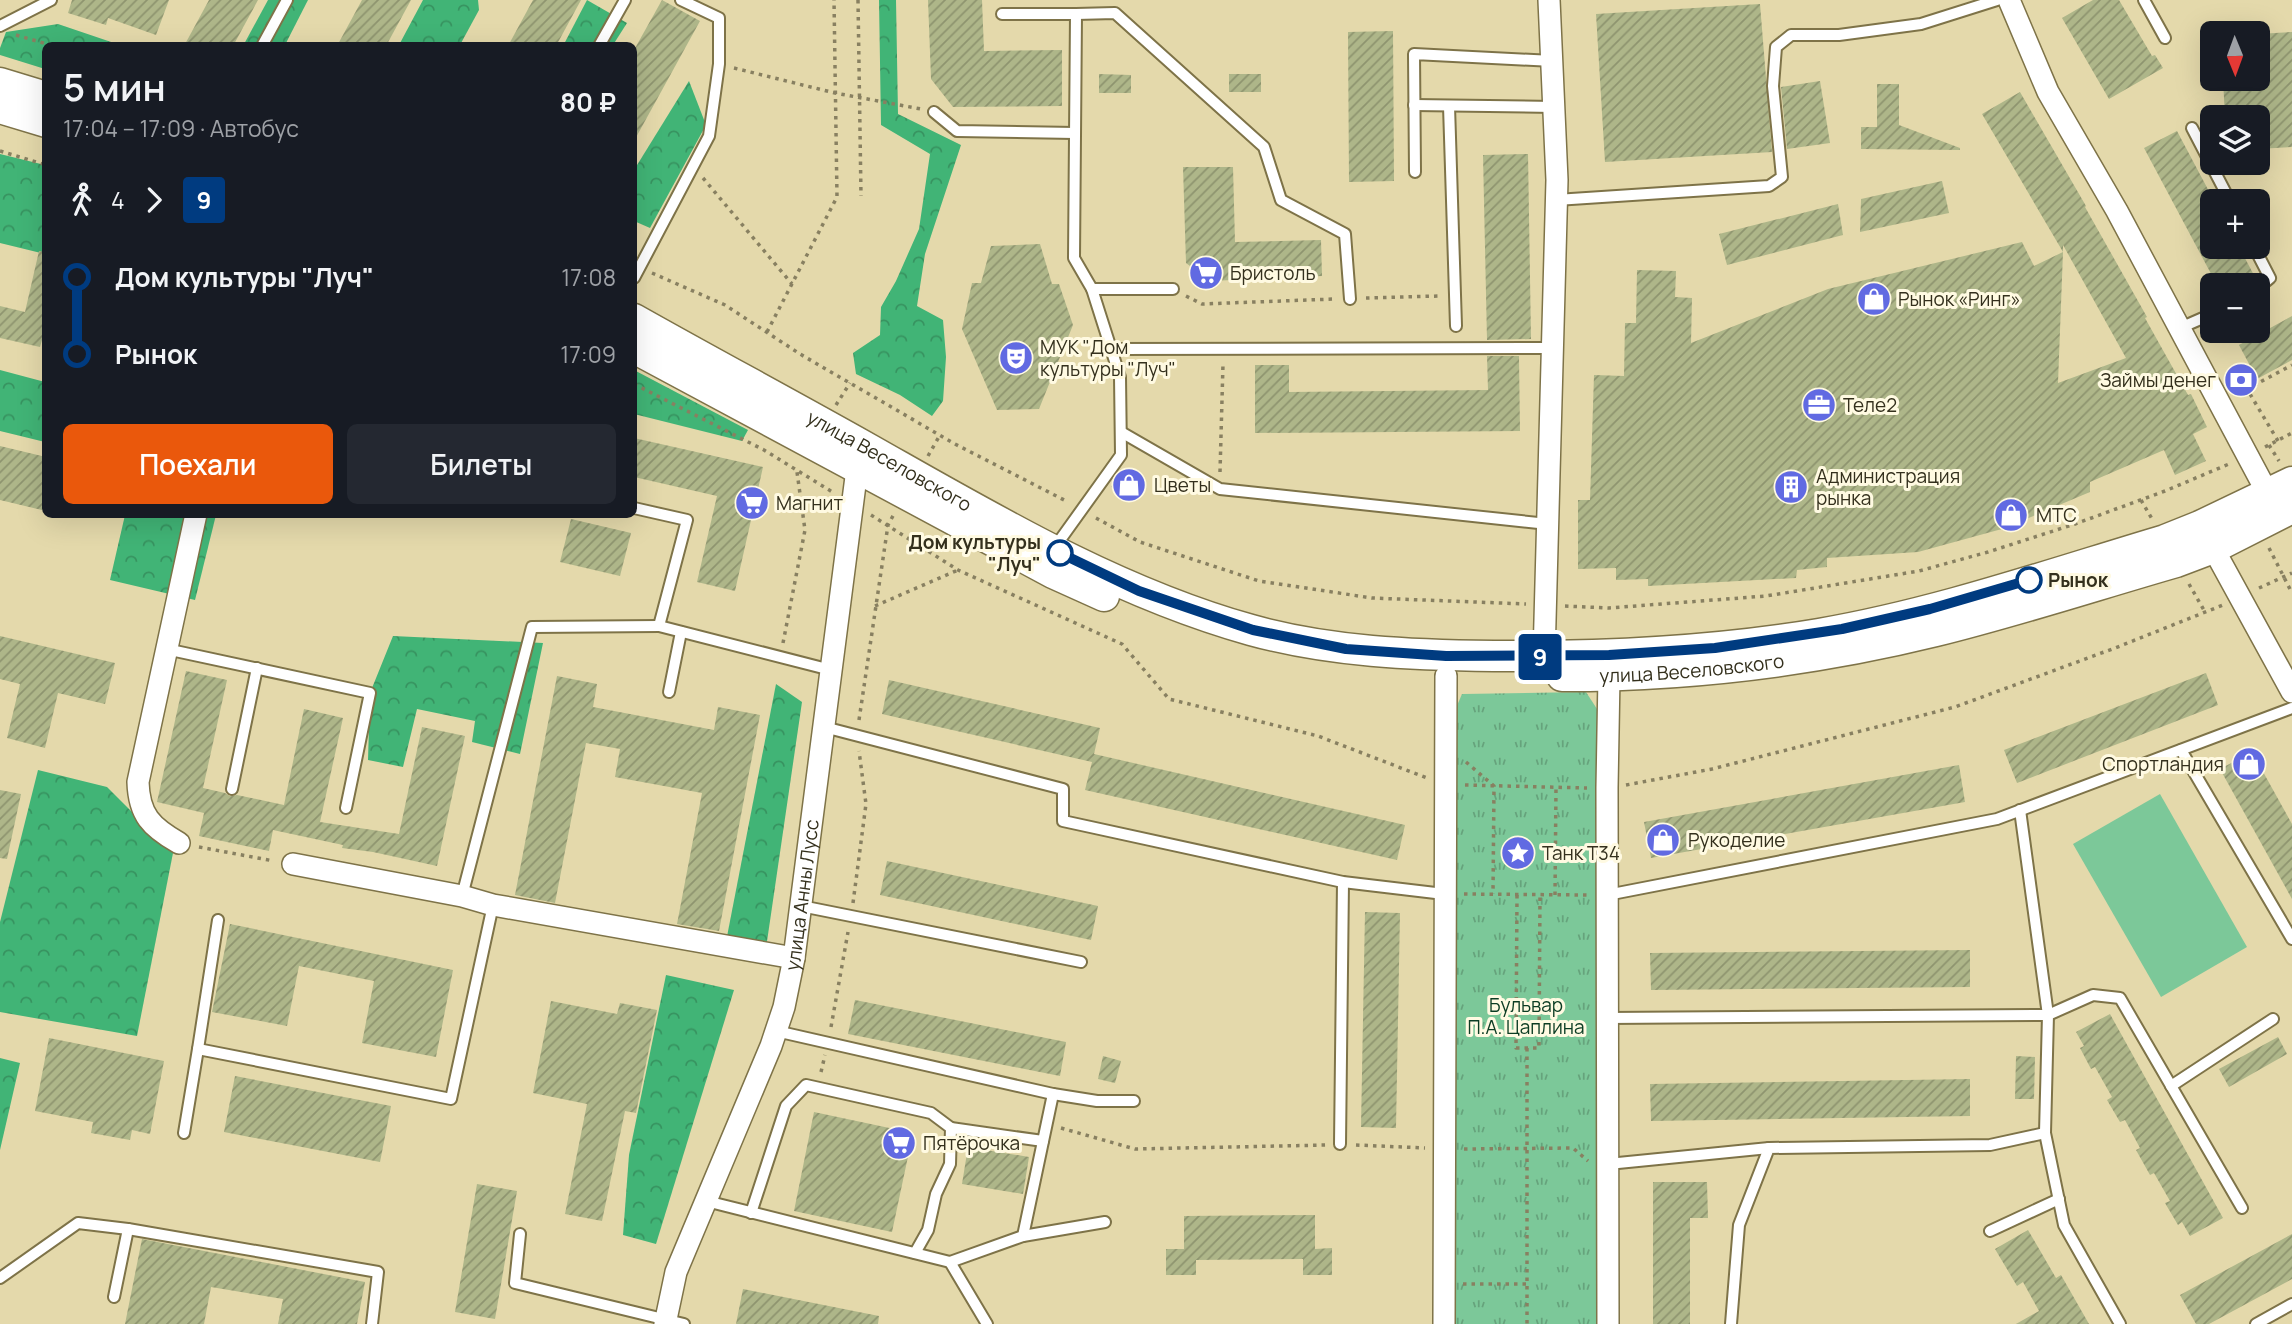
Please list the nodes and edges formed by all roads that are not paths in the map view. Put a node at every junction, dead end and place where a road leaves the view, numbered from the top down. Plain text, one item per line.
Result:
1 (51, 0) edge
2 (287, 0) edge
3 (625, 0) edge
4 (681, 0) edge
5 (1549, 0) edge
6 (1997, 0) edge
7 (2009, 0) edge
8 (2144, 0) edge
9 (1002, 14) dead end
10 (1076, 14) junction
11 (0, 26) edge
12 (2165, 38) dead end
13 (264, 42) edge
14 (600, 42) edge
15 (1553, 61) junction
16 (0, 83) edge
17 (42, 96) edge
18 (1414, 105) junction
19 (1449, 106) junction
20 (1554, 107) junction
21 (0, 108) edge
22 (934, 112) road end
23 (42, 121) edge
24 (2192, 128) dead end
25 (1075, 133) junction
26 (1415, 172) dead end
27 (2224, 189) edge
28 (1556, 200) junction
29 (637, 272) edge
30 (1092, 289) junction
31 (1173, 289) road end
32 (1350, 299) road end
33 (2200, 319) edge
34 (637, 321) edge
35 (1456, 326) dead end
36 (2180, 328) junction
37 (1552, 348) junction
38 (637, 349) edge
39 (1111, 349) junction
40 (1121, 432) junction
41 (818, 435) junction
42 (862, 459) junction
43 (911, 486) junction
44 (2284, 495) edge
45 (637, 510) edge
46 (195, 518) edge
47 (1548, 524) junction
48 (2206, 537) junction
49 (1053, 550) junction
50 (659, 626) junction
51 (681, 632) junction
52 (166, 649) junction
53 (1544, 657) junction
54 (1446, 666) junction
55 (1609, 666) junction
56 (257, 668) junction
57 (831, 670) junction
58 (669, 692) dead end
59 (2292, 692) edge
60 (2292, 708) edge
61 (824, 727) junction
62 (2181, 750) junction
63 (232, 789) dead end
64 (346, 808) dead end
65 (2020, 810) junction
66 (179, 843) road end
67 (293, 864) road end
68 (1342, 882) junction
69 (1444, 894) junction
70 (1607, 895) junction
71 (461, 896) junction
72 (493, 905) junction
73 (801, 906) junction
74 (218, 920) dead end
75 (2292, 939) edge
76 (794, 958) junction
77 (1081, 962) dead end
78 (2048, 1015) junction
79 (1607, 1018) junction
80 (2273, 1019) dead end
81 (776, 1031) junction
82 (198, 1049) junction
83 (2171, 1086) junction
84 (1053, 1094) junction
85 (1134, 1101) dead end
86 (951, 1128) junction
87 (184, 1133) dead end
88 (2045, 1133) junction
89 (1043, 1141) junction
90 (1340, 1144) dead end
91 (1769, 1148) junction
92 (1608, 1164) junction
93 (2059, 1199) junction
94 (706, 1201) junction
95 (2242, 1208) dead end
96 (751, 1213) junction
97 (1105, 1222) dead end
98 (128, 1229) junction
99 (1990, 1231) dead end
100 (520, 1234) dead end
101 (1023, 1236) junction
102 (915, 1254) junction
103 (950, 1262) junction
104 (0, 1278) edge
105 (114, 1297) dead end
106 (2292, 1304) edge
107 (672, 1323) edge
108 (372, 1324) edge
109 (987, 1324) edge
110 (1444, 1324) edge
111 (1608, 1324) edge
112 (1731, 1324) edge
113 (2120, 1324) edge
114 (2256, 1324) edge

1 - 11 lane
2 - 13 lane
3 - 14 lane
4 - 29 lane
5 - 15 street
6 - 28 lane
7 - 36 street
8 - 12 lane
9 - 10 lane
10 - 25 lane
10 - 32 lane
15 - 18 lane
15 - 20 street
16 - 17 main road
18 - 19 lane
18 - 26 lane
19 - 20 lane
19 - 35 lane
20 - 28 street
21 - 23 main road
22 - 25 lane
24 - 27 lane
25 - 30 lane
28 - 37 street
30 - 31 lane
30 - 39 lane
33 - 36 lane
34 - 41 main road, улица Веселовского
36 - 44 street
37 - 39 lane
37 - 47 street
38 - 41 main road, улица Веселовского
39 - 40 lane
40 - 47 lane
40 - 49 lane
41 - 42 main road, улица Веселовского
42 - 43 main road, улица Веселовского
42 - 57 street, улица Анны Лусс
43 - 49 main road, улица Веселовского
43 - 54 main road, улица Веселовского
44 - 48 main road, улица Веселовского
45 - 50 lane
46 - 52 street
47 - 53 street
48 - 55 main road, улица Веселовского
48 - 59 street
49 - 54 main road, улица Веселовского
50 - 51 lane
50 - 71 lane
51 - 57 lane
51 - 58 lane
52 - 56 lane
52 - 66 street
53 - 54 main road, улица Веселовского
53 - 55 main road, улица Веселовского
54 - 55 main road, улица Веселовского
54 - 69 street
55 - 70 street
56 - 63 lane
56 - 64 lane
57 - 61 street, улица Анны Лусс
60 - 62 lane
61 - 68 lane
61 - 73 street, улица Анны Лусс
62 - 65 lane
62 - 75 lane
65 - 70 lane
65 - 78 lane
67 - 71 street
68 - 69 lane
68 - 90 lane
69 - 110 street
70 - 79 street
71 - 72 street
72 - 76 street
72 - 82 lane
73 - 76 street, улица Анны Лусс
73 - 77 lane
74 - 82 lane
76 - 81 street, улица Анны Лусс
78 - 79 lane
78 - 83 lane
78 - 88 lane
79 - 92 street
80 - 83 lane
81 - 84 lane
81 - 94 street, улица Анны Лусс
82 - 87 lane
83 - 95 lane
84 - 85 lane
84 - 89 lane
86 - 89 lane
86 - 96 lane
86 - 102 lane
88 - 91 lane
88 - 93 lane
89 - 101 lane
91 - 92 lane
91 - 112 lane
92 - 111 street
93 - 99 lane
93 - 113 lane
94 - 96 lane
94 - 107 street, улица Анны Лусс
96 - 102 lane
97 - 101 lane
98 - 104 lane
98 - 105 lane
98 - 108 lane
100 - 107 lane
101 - 103 lane
102 - 103 lane
103 - 109 lane
106 - 114 lane

